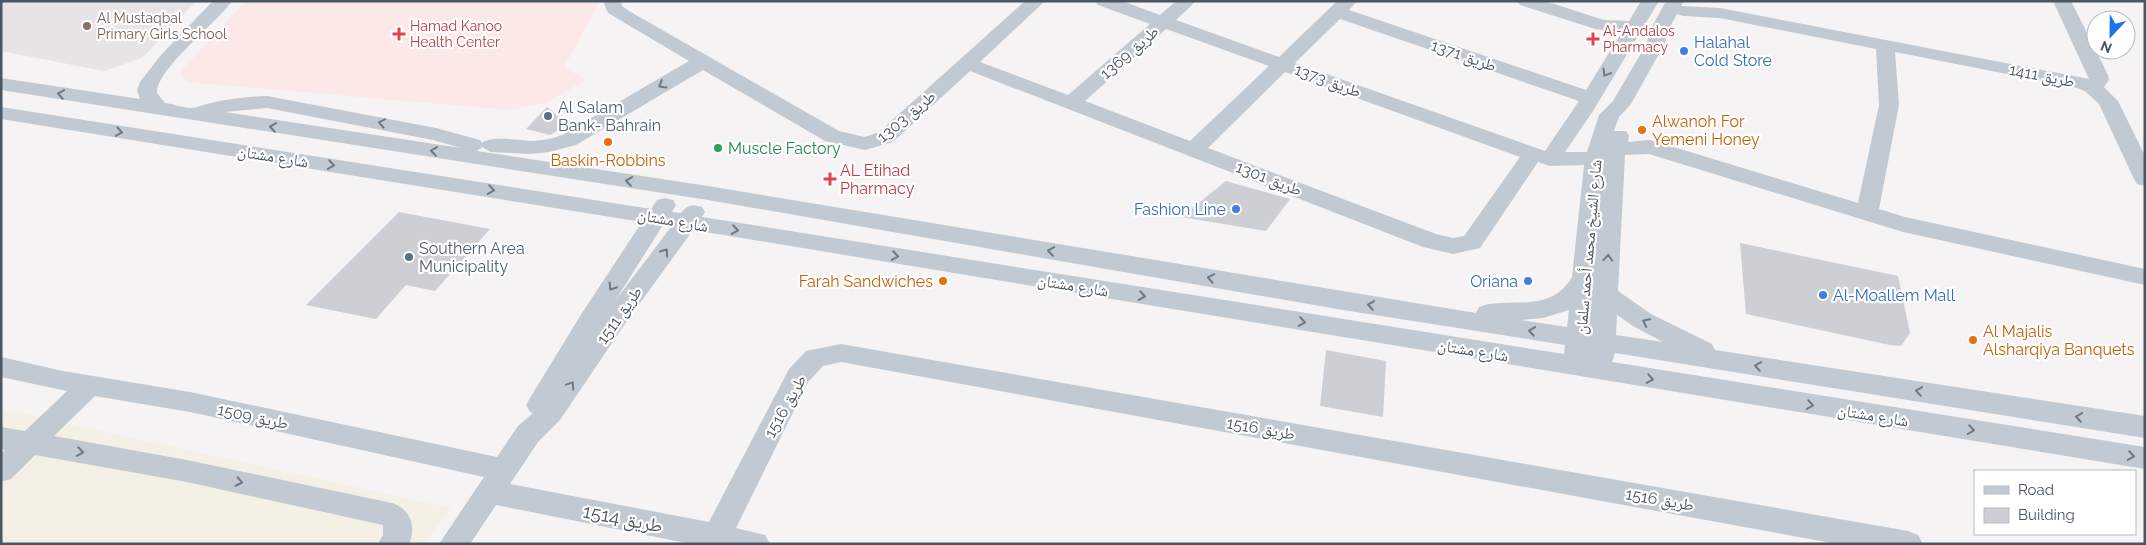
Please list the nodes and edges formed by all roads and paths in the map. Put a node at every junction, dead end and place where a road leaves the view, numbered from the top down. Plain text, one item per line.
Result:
1 (223, 1) edge
2 (612, 1) edge
3 (1036, 1) edge
4 (1104, 1) edge
5 (1187, 1) edge
6 (1526, 1) edge
7 (1650, 1) edge
8 (2062, 1) edge
9 (1686, 3) edge
10 (1342, 6) edge
11 (1163, 22) junction
12 (1630, 34) junction
13 (1884, 45) junction
14 (704, 60) junction
15 (966, 63) junction
16 (1282, 64) junction
17 (153, 74) junction
18 (1, 84) edge
19 (2092, 87) junction
20 (91, 98) junction
21 (1071, 102) junction
22 (1587, 104) junction
23 (160, 109) junction
24 (1621, 112) junction
25 (1, 113) edge
26 (188, 114) junction
27 (471, 144) junction
28 (1650, 147) junction
29 (1604, 148) junction
30 (1194, 149) junction
31 (1542, 157) junction
32 (511, 163) junction
33 (2145, 179) edge
34 (1592, 188) junction
35 (677, 189) junction
36 (708, 193) junction
37 (1867, 214) junction
38 (657, 216) junction
39 (687, 222) junction
40 (2145, 277) edge
41 (1583, 279) junction
42 (1606, 295) junction
43 (1456, 318) junction
44 (1591, 340) junction
45 (1720, 360) junction
46 (1, 367) edge
47 (1575, 367) junction
48 (1602, 371) junction
49 (90, 385) junction
50 (2145, 427) edge
51 (528, 434) junction
52 (1, 438) edge
53 (32, 444) junction
54 (2145, 458) edge
55 (1, 471) edge
56 (498, 481) junction
57 (717, 536) junction
58 (393, 544) edge
59 (454, 544) edge
60 (755, 544) edge
61 (1908, 544) edge

1 - 17 street
2 - 14 street, طريق 1303
3 - 15 street, طريق 1303
4 - 11 street, طريق 1373
5 - 11 street, طريق 1369
6 - 12 street
7 - 12 street, طريق 1301
8 - 19 street
9 - 13 street, طريق 1411
9 - 24 street, شارع الشيخ محمد أحمد سلمان
10 - 16 street, طريق 1371
10 - 22 street, طريق 1371
11 - 16 street, طريق 1373
11 - 21 street, طريق 1369
12 -> 22 street, طريق 1301
13 - 19 street, طريق 1411
13 - 37 street
14 - 15 street, طريق 1303
14 -> 27 street
15 - 21 street, طريق 1301
16 - 30 street, طريق 1371
16 - 31 street, طريق 1373
17 - 20 street
17 - 23 street
20 -> 18 street, شارع مشتان
19 - 33 street, طريق 1411
20 - 23 street, شارع مشتان
21 - 30 street, طريق 1301
22 - 29 street
22 - 31 street, طريق 1301
23 - 26 street, شارع مشتان
24 - 28 street
24 - 29 street, شارع الشيخ محمد أحمد سلمان
25 -> 38 street, شارع مشتان
27 -> 26 street
32 -> 26 street, شارع مشتان
27 - 32 street
28 - 29 street
28 - 37 street
29 - 31 street
29 - 34 street, شارع الشيخ محمد أحمد سلمان
42 -> 29 street, شارع الشيخ محمد أحمد سلمان
30 - 31 street, طريق 1301
31 - 34 street
35 -> 32 street, شارع مشتان
34 - 41 street, شارع الشيخ محمد أحمد سلمان
35 - 36 street, شارع مشتان
35 - 38 street, طريق 1511
36 - 39 street, طريق 1511
43 -> 36 street, شارع مشتان
37 - 40 street
38 - 39 street, شارع مشتان
38 -> 51 street, طريق 1511
39 -> 47 street, شارع مشتان
51 -> 39 street, طريق 1511
41 - 43 street
41 - 44 street, شارع الشيخ محمد أحمد سلمان
42 - 44 street, شارع الشيخ محمد أحمد سلمان
45 -> 42 street
44 -> 43 street, شارع مشتان
44 - 45 street, شارع مشتان
44 - 47 street, شارع الشيخ محمد أحمد سلمان
44 - 48 street, شارع الشيخ محمد أحمد سلمان
50 -> 45 street, شارع مشتان
46 - 49 street, طريق 1509
47 - 48 street, شارع مشتان
48 -> 54 street, شارع مشتان
49 - 53 street
49 - 56 street, طريق 1509
51 - 56 street, طريق 1511
52 - 53 street
53 - 55 street
53 -> 58 street
56 - 57 street, طريق 1514
56 - 59 street, طريق 1511
57 - 60 street, طريق 1514
57 - 61 street, طريق 1516

